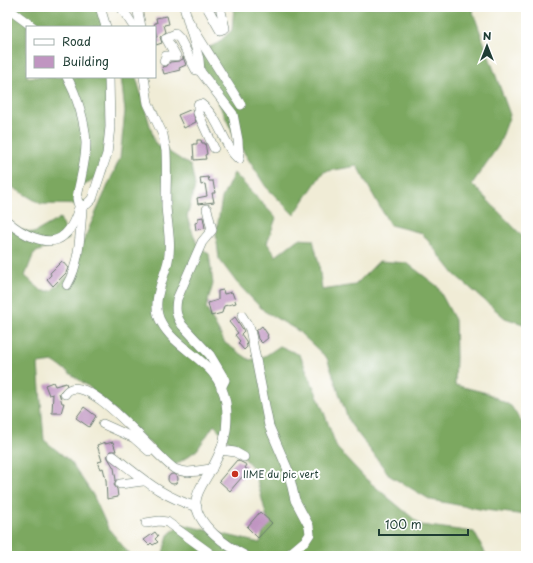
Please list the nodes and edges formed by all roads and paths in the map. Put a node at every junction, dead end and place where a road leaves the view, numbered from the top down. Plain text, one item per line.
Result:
1 (100, 7) edge
2 (121, 7) edge
3 (137, 7) edge
4 (184, 7) edge
5 (207, 7) edge
6 (213, 7) edge
7 (220, 7) edge
8 (7, 8) edge
9 (212, 17) junction
10 (189, 22) junction
11 (32, 26) edge
12 (106, 26) edge
13 (133, 26) edge
14 (141, 26) edge
15 (164, 61) dead end
16 (200, 72) junction
17 (67, 78) edge
18 (109, 78) edge
19 (144, 78) edge
20 (241, 105) dead end
21 (214, 148) dead end
22 (81, 205) junction
23 (207, 208) dead end
24 (7, 221) edge
25 (67, 285) dead end
26 (242, 316) dead end
27 (221, 388) junction
28 (66, 394) dead end
29 (103, 424) dead end
30 (221, 450) junction
31 (113, 456) dead end
32 (244, 457) dead end
33 (174, 468) junction
34 (212, 469) junction
35 (190, 473) junction
36 (206, 478) junction
37 (143, 481) junction
38 (120, 484) dead end
39 (197, 507) junction
40 (146, 523) dead end
41 (214, 556) edge
42 (246, 556) edge
43 (287, 556) edge

1 - 12 street
2 - 13 street
3 - 14 street
4 - 10 street
5 - 9 street
6 - 9 street
7 - 9 street
8 - 11 street
10 - 16 street
10 - 20 street
15 - 16 street
16 - 21 street
17 - 22 street
18 - 22 street
19 - 27 street
22 - 24 street
22 - 25 street
23 - 27 street
26 - 43 street
27 - 30 street
28 - 33 street
29 - 33 street
30 - 32 street
30 - 34 street
31 - 37 street
33 - 35 street
34 - 35 street
34 - 36 street
35 - 36 street
36 - 39 street
37 - 38 street
37 - 39 street
39 - 42 street
40 - 41 street

